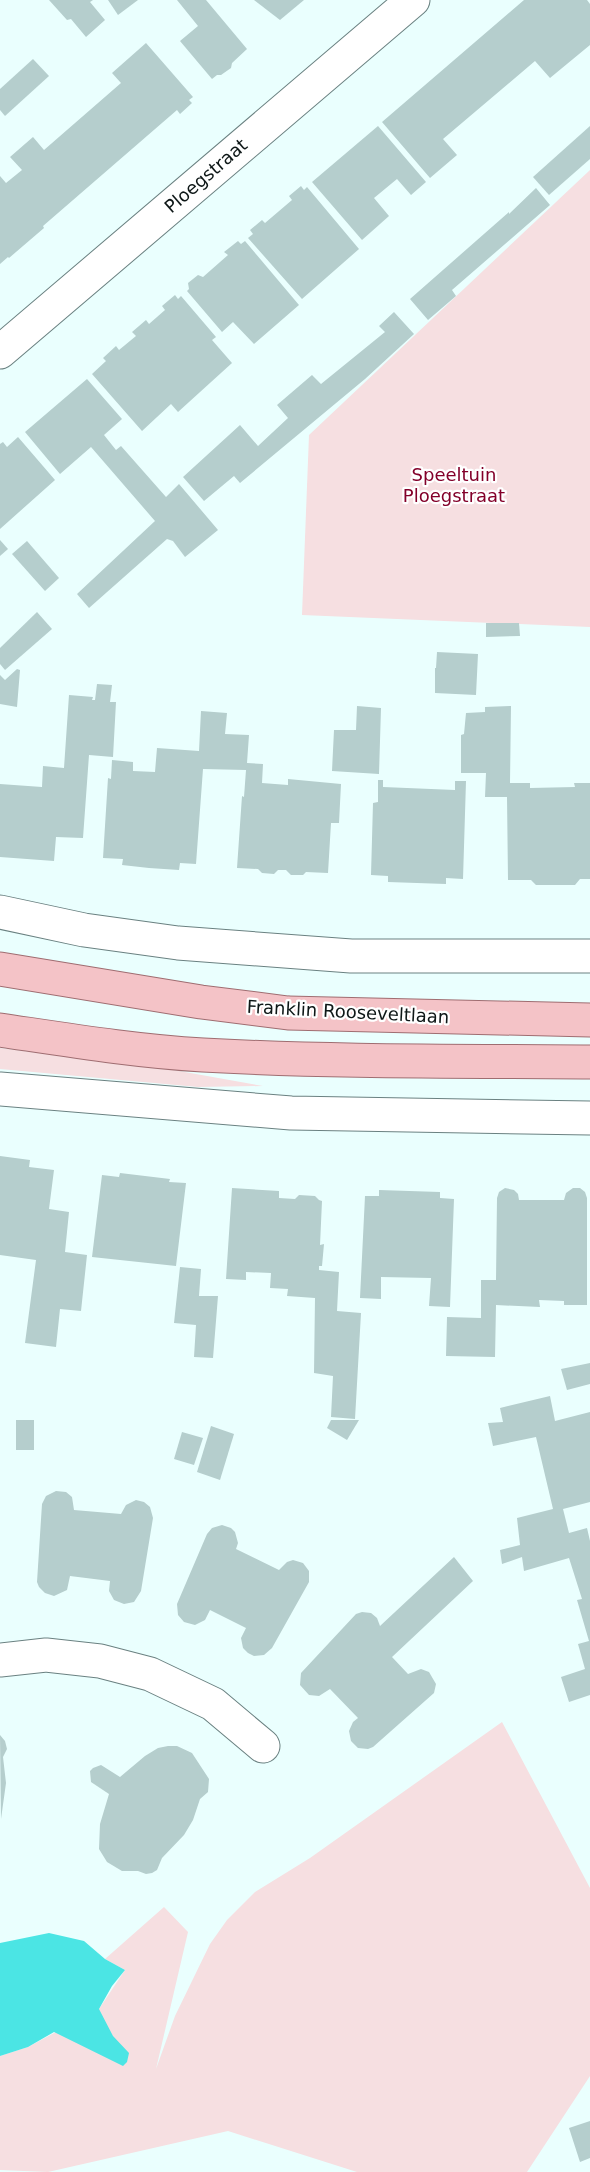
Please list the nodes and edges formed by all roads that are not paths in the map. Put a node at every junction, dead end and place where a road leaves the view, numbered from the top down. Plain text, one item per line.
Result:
1 (413, 0) edge
2 (0, 352) edge
3 (0, 912) edge
4 (590, 956) edge
5 (0, 969) edge
6 (590, 1020) edge
7 (0, 1030) edge
8 (590, 1062) edge
9 (0, 1089) edge
10 (590, 1118) edge
11 (0, 1660) edge
12 (263, 1746) dead end

1 - 2 street, Ploegstraat
3 - 4 street
5 - 6 main road, Franklin Rooseveltlaan
7 - 8 main road
9 - 10 street
11 - 12 street

